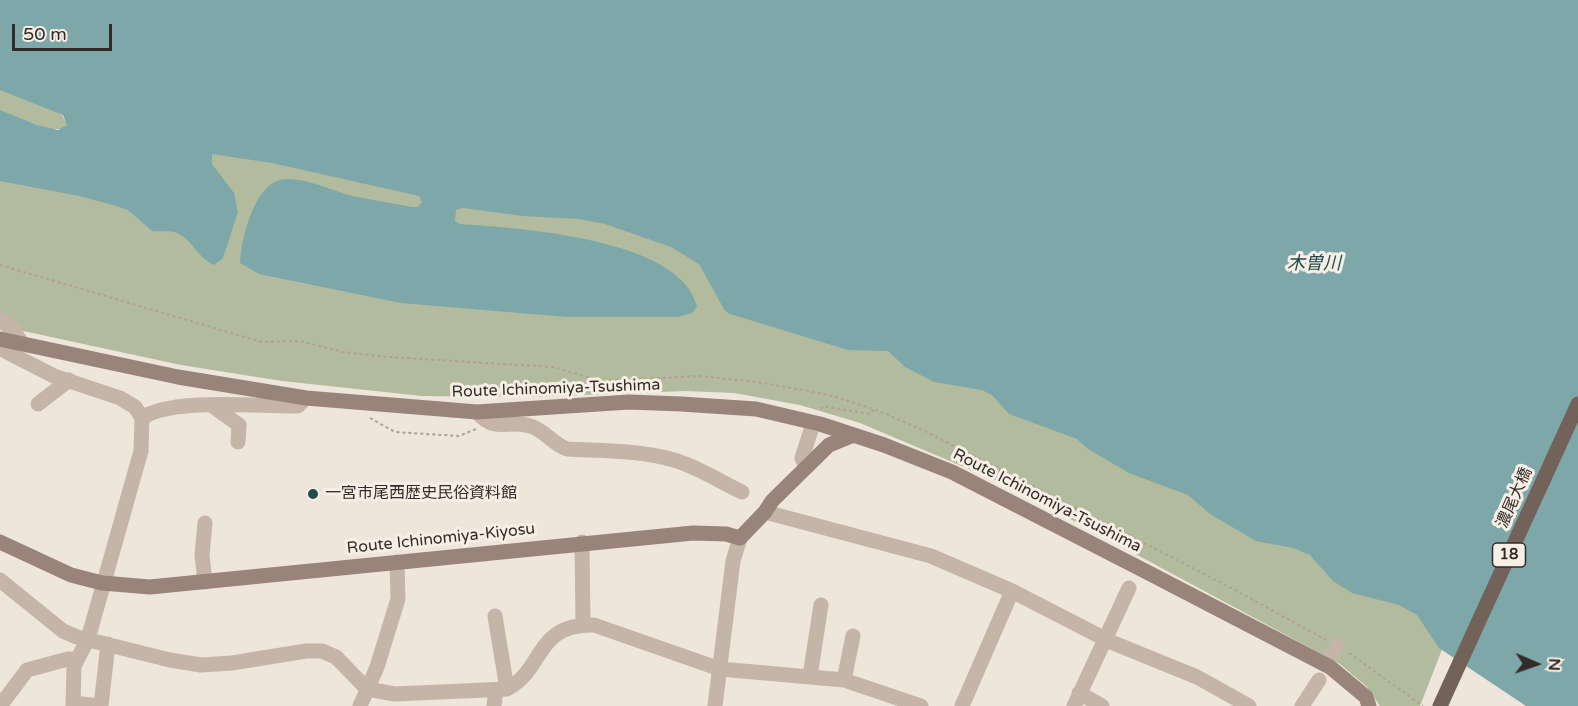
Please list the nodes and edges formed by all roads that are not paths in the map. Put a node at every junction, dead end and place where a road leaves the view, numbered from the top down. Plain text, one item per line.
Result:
1 (0, 320) edge
2 (0, 339) edge
3 (21, 342) junction
4 (0, 344) edge
5 (69, 380) junction
6 (306, 398) junction
7 (38, 404) dead end
8 (1578, 404) edge
9 (211, 405) junction
10 (481, 417) junction
11 (142, 418) junction
12 (811, 430) dead end
13 (851, 436) junction
14 (238, 442) dead end
15 (806, 467) junction
16 (742, 492) dead end
17 (765, 512) junction
18 (205, 523) dead end
19 (740, 538) junction
20 (0, 542) edge
21 (582, 542) junction
22 (396, 562) junction
23 (0, 580) edge
24 (205, 582) junction
25 (102, 583) junction
26 (1129, 588) dead end
27 (1012, 591) junction
28 (821, 605) dead end
29 (495, 616) dead end
30 (583, 624) junction
31 (853, 636) dead end
32 (87, 639) junction
33 (1106, 639) junction
34 (108, 644) junction
35 (77, 659) junction
36 (720, 669) junction
37 (810, 676) junction
38 (844, 680) junction
39 (1319, 680) dead end
40 (367, 689) junction
41 (502, 690) junction
42 (1077, 700) edge
43 (73, 704) edge
44 (0, 706) edge
45 (100, 706) edge
46 (360, 706) edge
47 (494, 706) edge
48 (715, 706) edge
49 (921, 706) edge
50 (962, 706) edge
51 (1102, 706) edge
52 (1249, 706) edge
53 (1302, 706) edge
54 (1369, 706) edge
55 (1440, 706) edge

1 - 3 street
2 - 3 main road, Route Ichinomiya-Tsushima
3 - 6 main road, Route Ichinomiya-Tsushima
4 - 5 street
5 - 7 street
5 - 11 street
6 - 9 street
6 - 10 main road, Route Ichinomiya-Tsushima
8 - 55 main road, 濃尾大橋 / 18
9 - 11 street
9 - 14 street
10 - 13 main road, Route Ichinomiya-Tsushima
10 - 16 street
11 - 25 street
12 - 15 street
13 - 15 main road
13 - 54 main road, Route Ichinomiya-Tsushima
15 - 17 main road
17 - 19 main road
17 - 27 street
18 - 24 street
19 - 21 main road, Route Ichinomiya-Kiyosu
19 - 36 street
20 - 25 main road, Route Ichinomiya-Kiyosu
21 - 22 main road, Route Ichinomiya-Kiyosu
21 - 30 street
22 - 24 main road, Route Ichinomiya-Kiyosu
22 - 40 street
23 - 32 street
24 - 25 main road, Route Ichinomiya-Kiyosu
25 - 32 street
26 - 33 street
27 - 33 street
27 - 50 street
28 - 37 street
29 - 41 street
30 - 36 street
30 - 41 street
31 - 38 street
32 - 34 street
32 - 35 street
33 - 42 street
33 - 52 street
34 - 40 street
34 - 45 street
35 - 43 street
35 - 44 street
36 - 37 street
36 - 48 street
37 - 38 street
38 - 49 street
39 - 53 street
40 - 41 street
40 - 46 street
41 - 47 street
42 - 51 street
43 - 45 street

